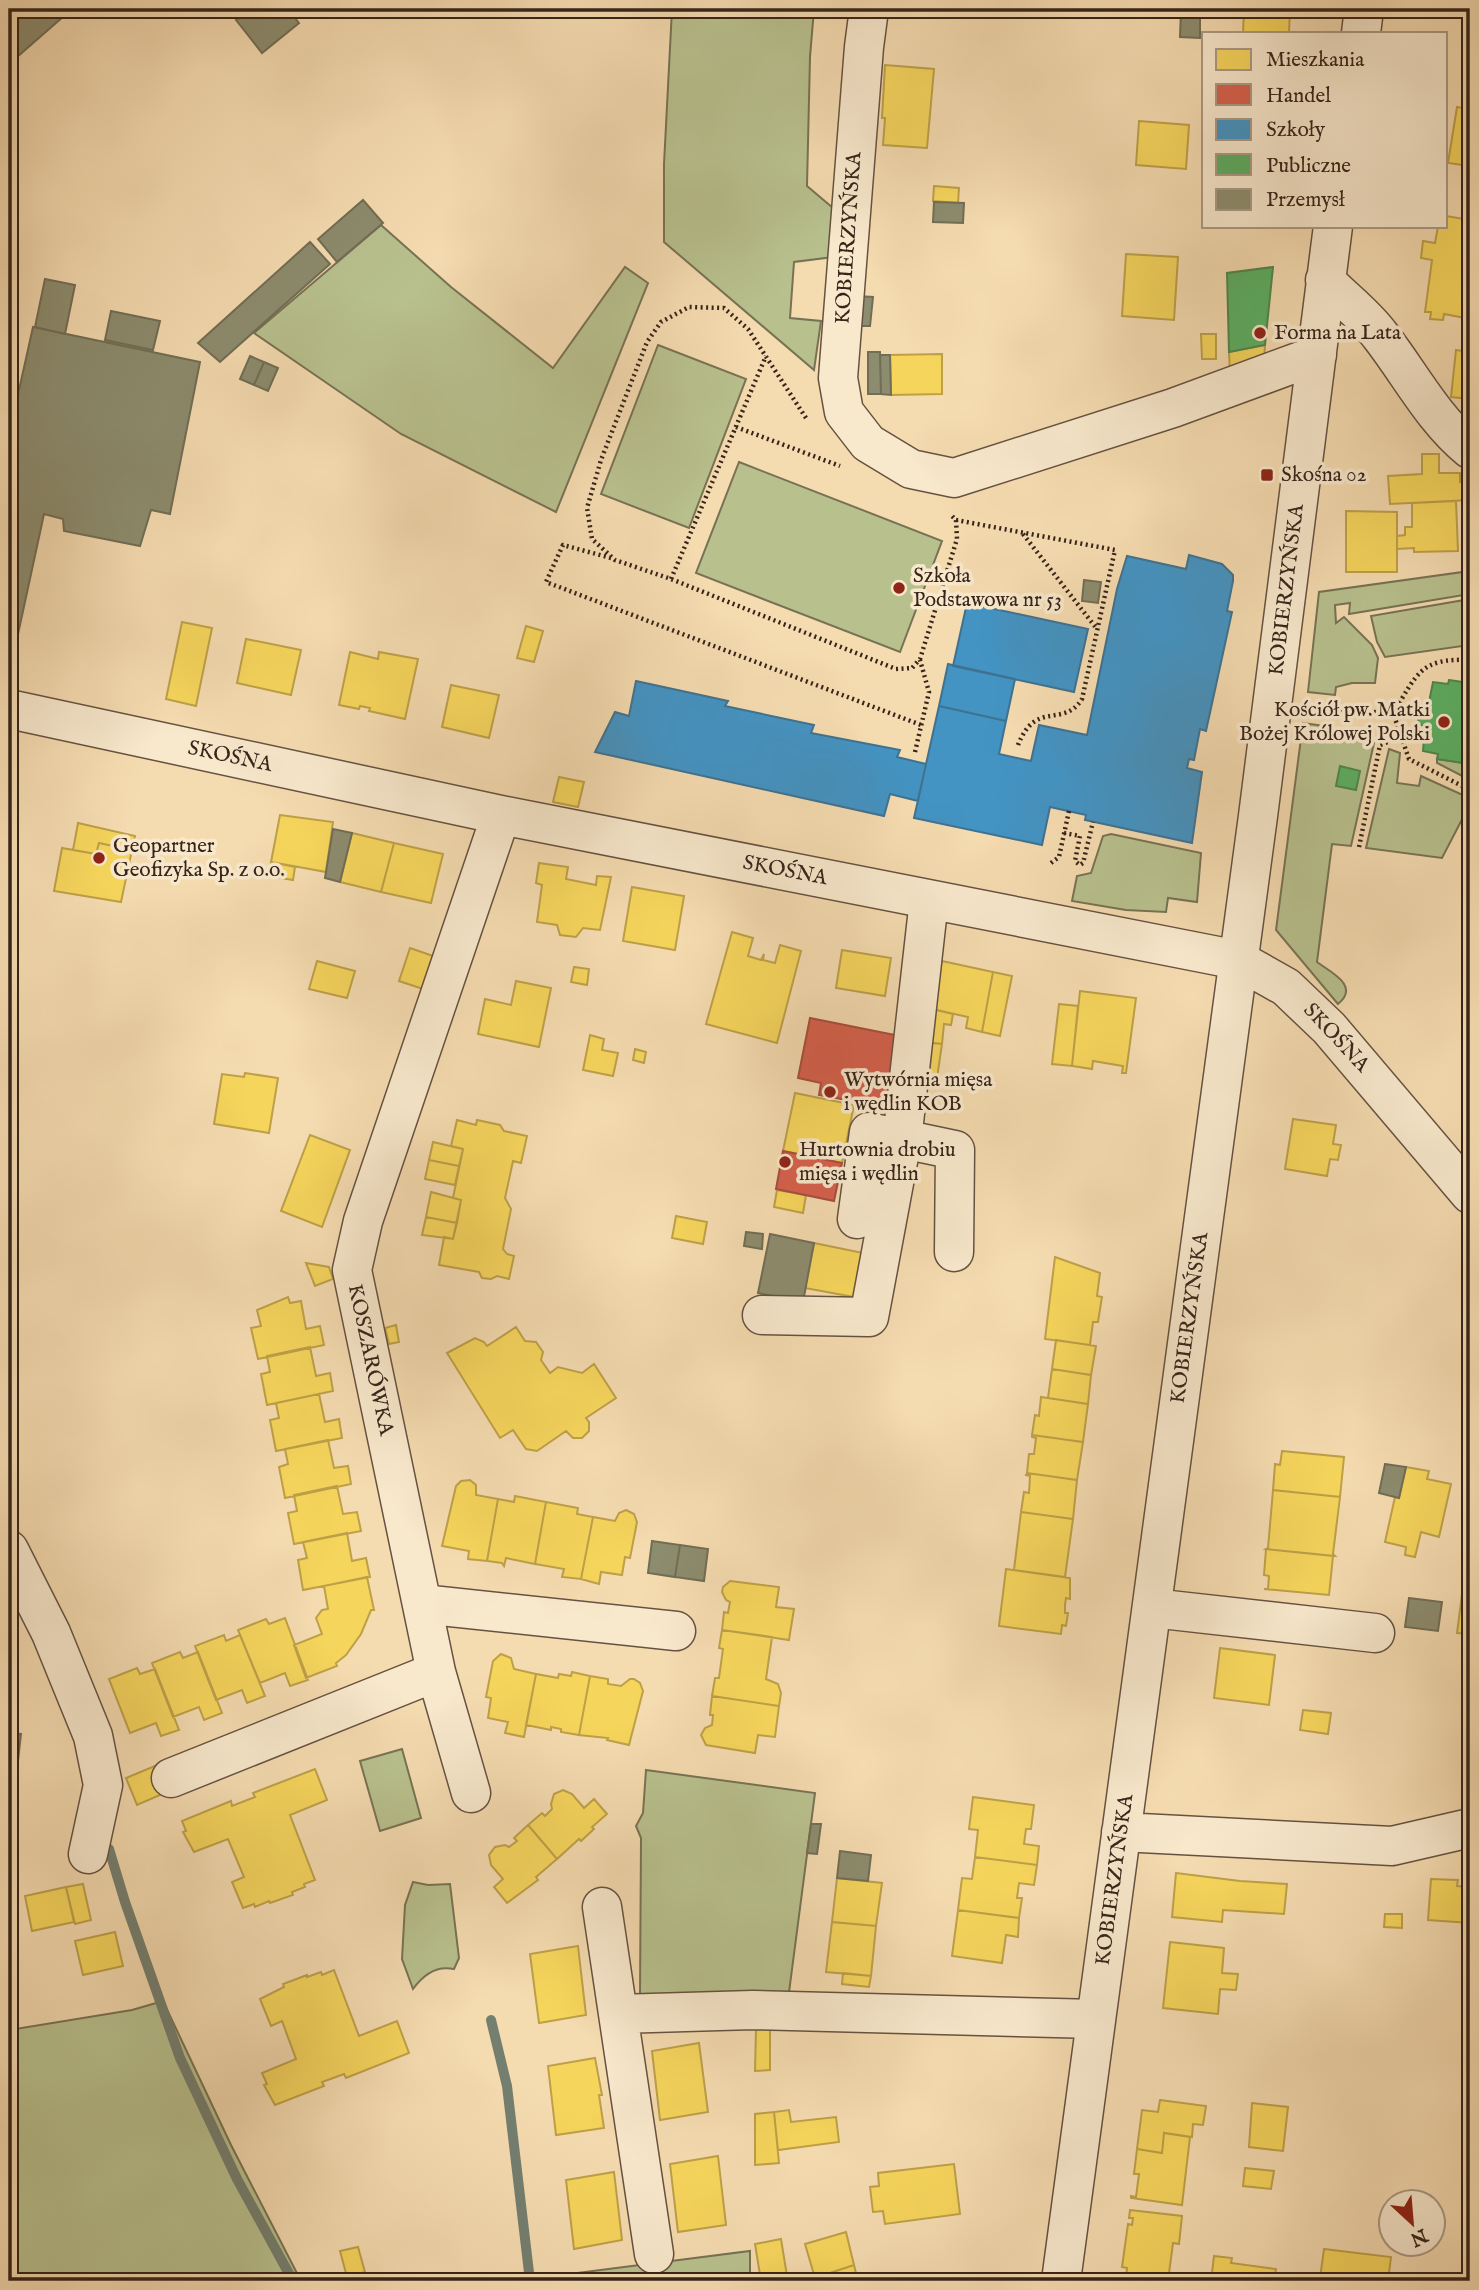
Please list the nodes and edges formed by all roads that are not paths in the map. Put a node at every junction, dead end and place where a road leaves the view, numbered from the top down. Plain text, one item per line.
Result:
1 (869, 9) edge
2 (1364, 9) edge
3 (1361, 32) edge
4 (1333, 228) edge
5 (1325, 280) junction
6 (1317, 355) junction
7 (1470, 449) edge
8 (9, 709) edge
9 (501, 815) junction
10 (929, 900) junction
11 (1238, 960) junction
12 (902, 1139) junction
13 (1470, 1194) edge
14 (857, 1219) dead end
15 (954, 1252) dead end
16 (762, 1315) dead end
17 (9, 1550) edge
18 (422, 1604) junction
19 (1152, 1608) junction
20 (676, 1631) dead end
21 (1376, 1633) dead end
22 (436, 1672) junction
23 (171, 1778) dead end
24 (471, 1793) dead end
25 (1470, 1828) edge
26 (1121, 1832) junction
27 (88, 1854) dead end
28 (602, 1907) dead end
29 (618, 2014) junction
30 (1096, 2019) junction
31 (654, 2254) dead end
32 (1061, 2281) edge

1 - 6 street, KOBIERZYŃSKA
2 - 3 street
4 - 5 street, KOBIERZYŃSKA
5 - 6 street, KOBIERZYŃSKA
5 - 7 street
6 - 11 street, KOBIERZYŃSKA
8 - 9 street, SKOŚNA
9 - 10 street, SKOŚNA
9 - 18 street, KOSZARÓWKA
10 - 11 street, SKOŚNA
10 - 12 street
11 - 13 street, SKOŚNA
11 - 19 street, KOBIERZYŃSKA
12 - 14 street
12 - 15 street
12 - 16 street
17 - 27 street
18 - 20 street
18 - 22 street, KOSZARÓWKA
19 - 21 street
19 - 26 street, KOBIERZYŃSKA
22 - 23 street
22 - 24 street, KOSZARÓWKA
25 - 26 street
26 - 30 street, KOBIERZYŃSKA
28 - 29 street
29 - 30 street
29 - 31 street
30 - 32 street, KOBIERZYŃSKA

